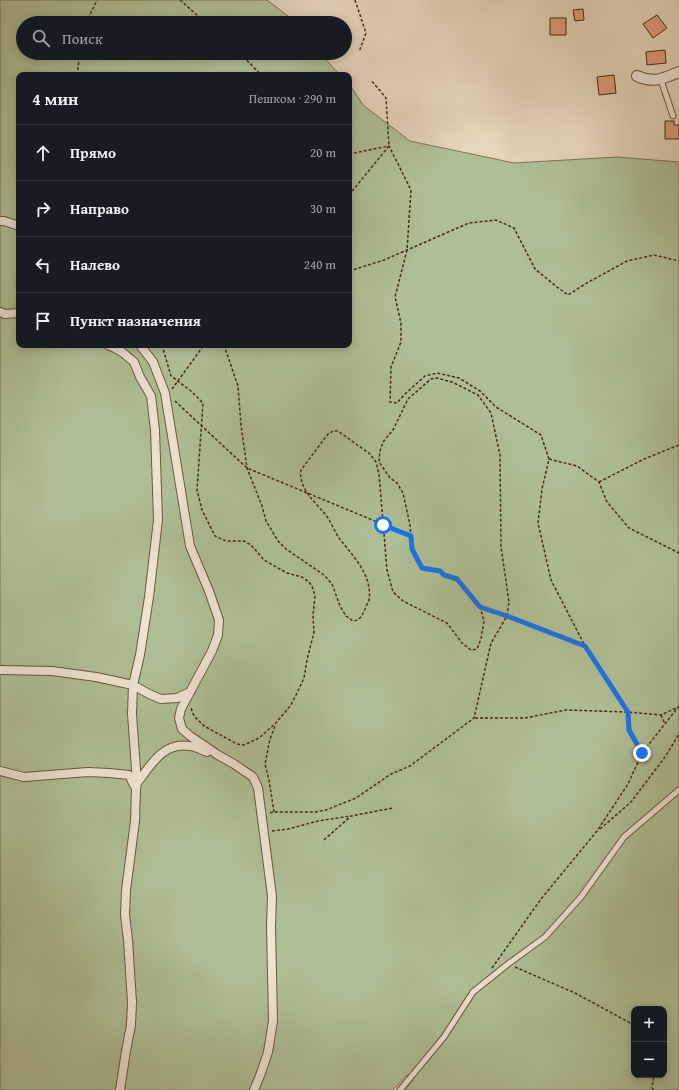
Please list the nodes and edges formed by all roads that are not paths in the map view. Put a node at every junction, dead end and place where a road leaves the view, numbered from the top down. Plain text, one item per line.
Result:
1 (679, 72) edge
2 (637, 76) dead end
3 (661, 80) junction
4 (673, 116) dead end
5 (0, 221) edge
6 (16, 225) edge
7 (0, 312) edge
8 (16, 314) edge
9 (116, 348) edge
10 (142, 348) edge
11 (0, 670) edge
12 (133, 686) junction
13 (190, 692) junction
14 (218, 755) junction
15 (0, 771) edge
16 (137, 786) junction
17 (679, 790) edge
18 (120, 1090) edge
19 (254, 1090) edge
20 (400, 1090) edge

1 - 3 street
2 - 3 street
3 - 4 lane
5 - 6 street
7 - 8 street
9 - 12 street
10 - 13 street
11 - 12 street
12 - 13 street
12 - 16 street
13 - 14 street
14 - 16 street
14 - 19 street
15 - 16 street
16 - 18 street
17 - 20 lane

